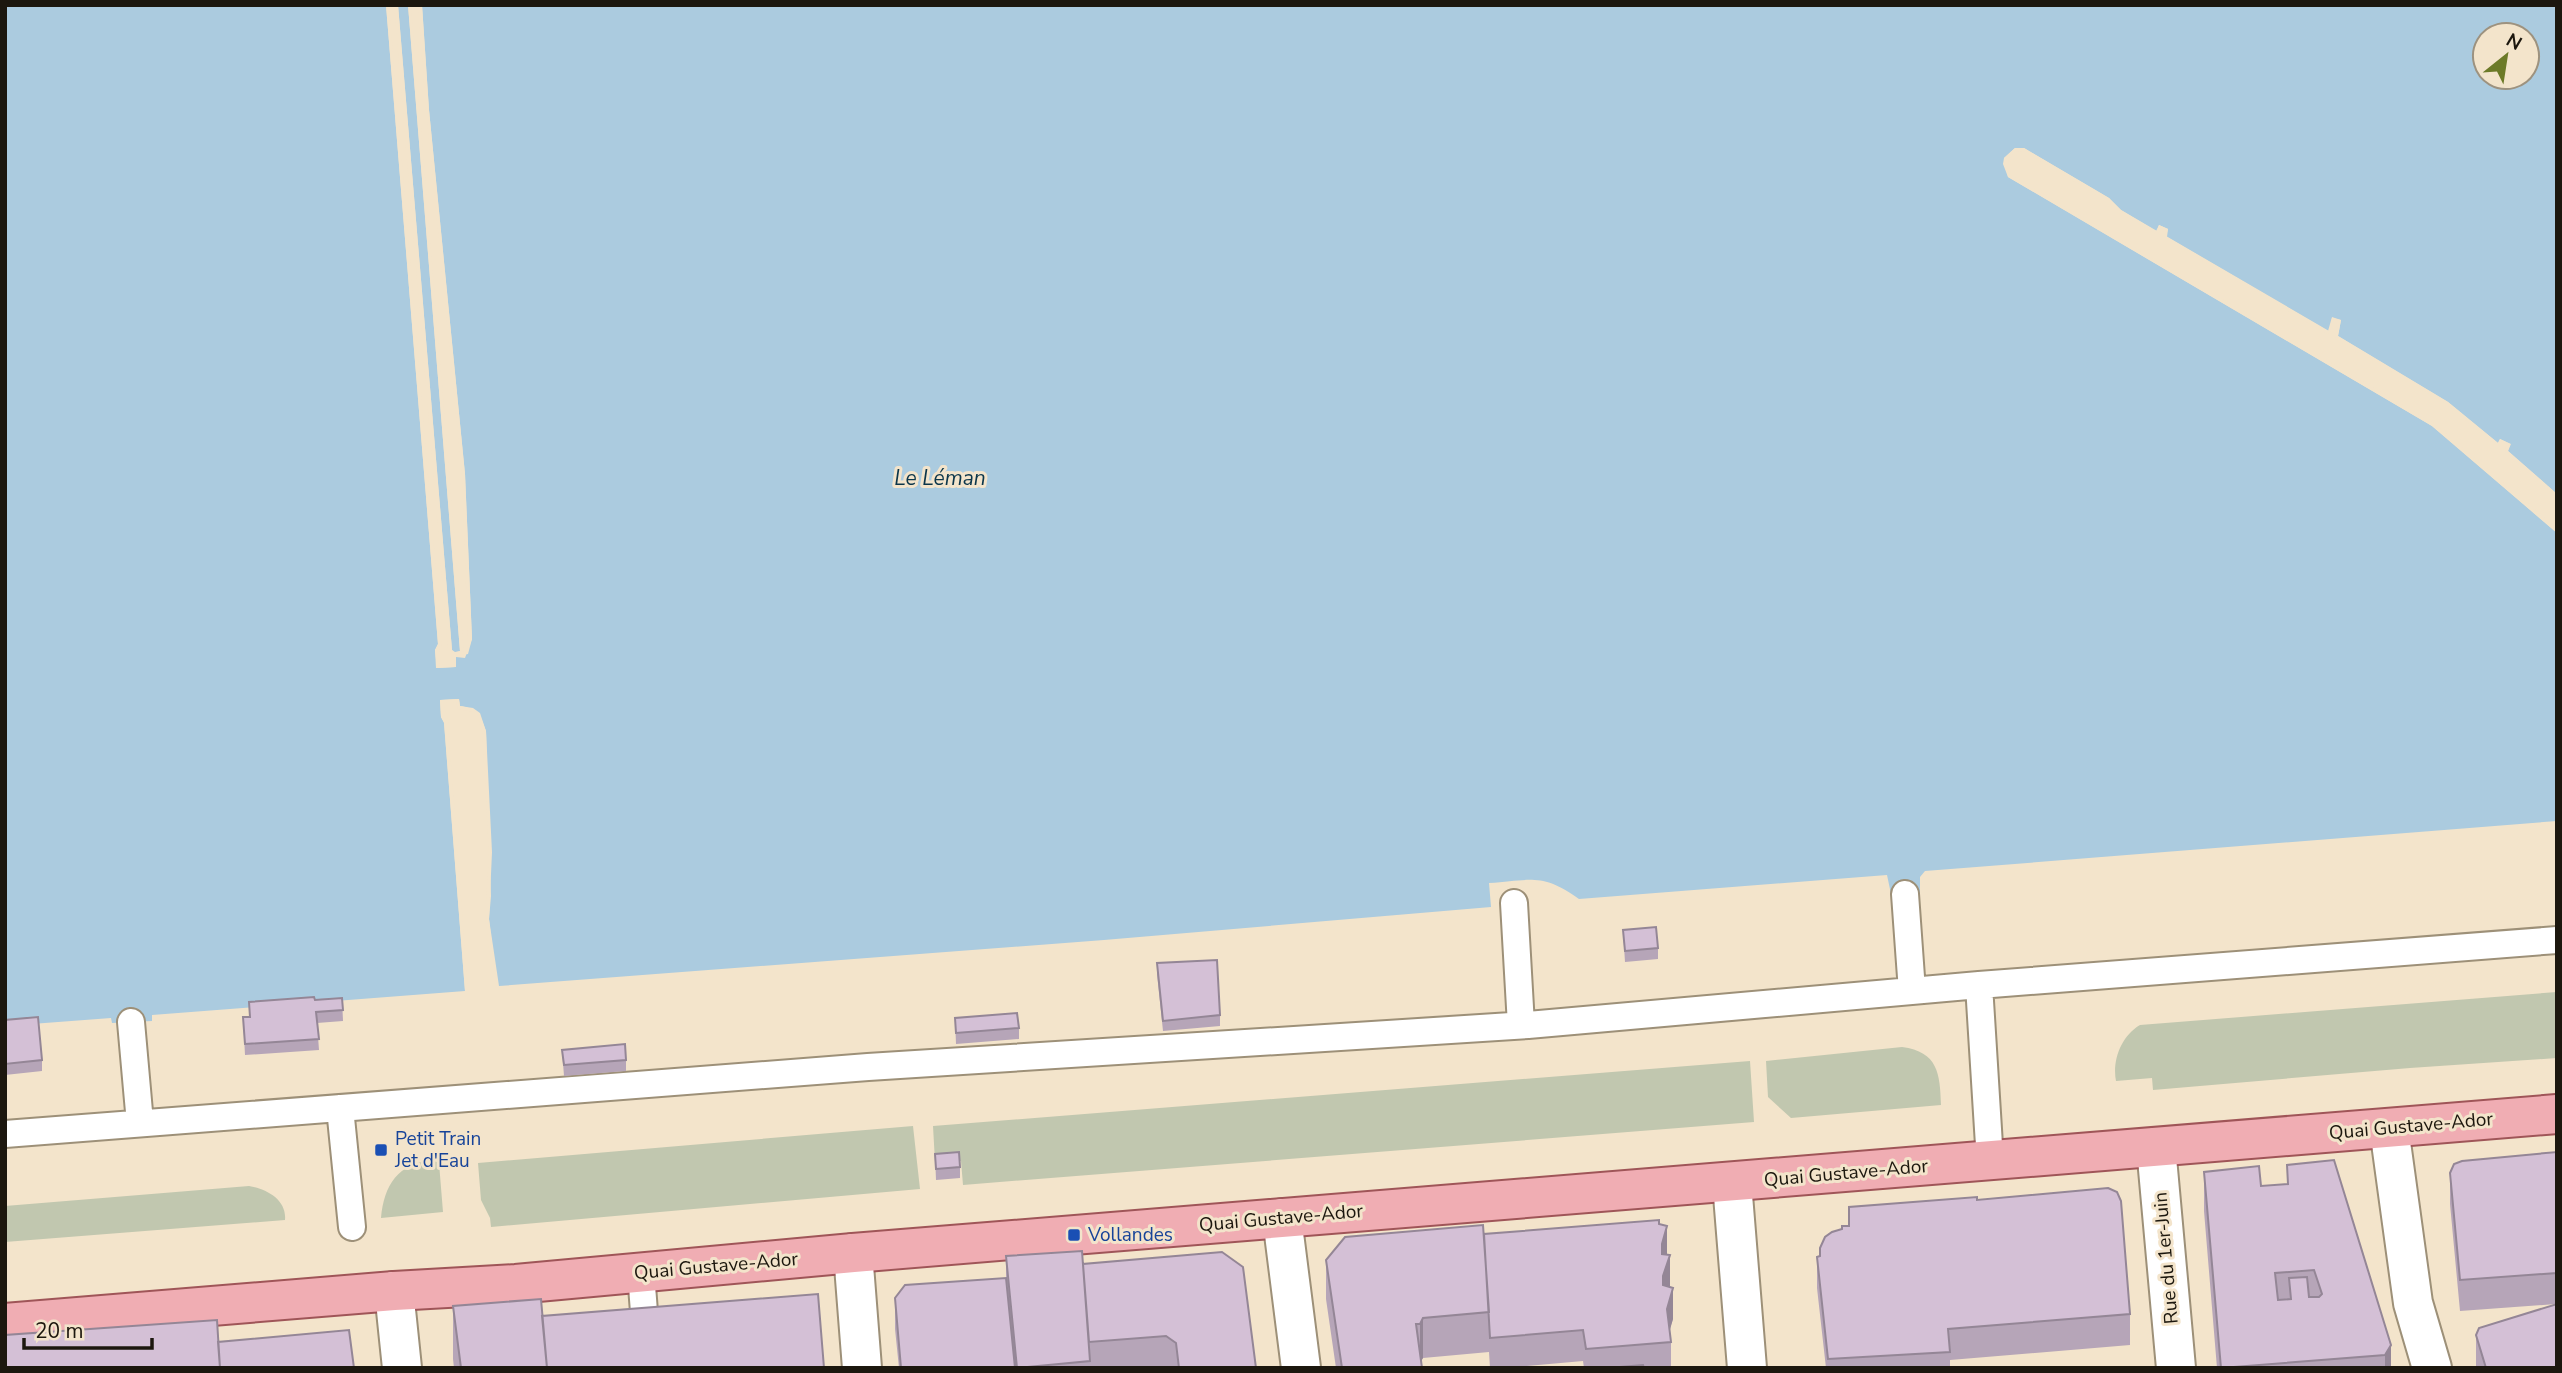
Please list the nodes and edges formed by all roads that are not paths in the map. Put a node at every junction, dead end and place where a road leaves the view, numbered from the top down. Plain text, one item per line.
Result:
1 (1905, 894) dead end
2 (1514, 903) dead end
3 (2557, 940) edge
4 (1979, 985) junction
5 (1912, 990) junction
6 (131, 1022) dead end
7 (1521, 1025) junction
8 (341, 1108) junction
9 (2557, 1114) edge
10 (141, 1123) junction
11 (2389, 1128) junction
12 (5, 1134) edge
13 (2156, 1147) junction
14 (1990, 1161) junction
15 (1732, 1183) junction
16 (1282, 1218) junction
17 (352, 1227) dead end
18 (853, 1253) junction
19 (641, 1273) junction
20 (394, 1291) junction
21 (5, 1323) edge
22 (646, 1338) edge
23 (402, 1368) edge
24 (862, 1368) edge
25 (1301, 1368) edge
26 (1746, 1368) edge
27 (2176, 1368) edge
28 (2432, 1368) edge

1 - 5 lane
2 - 7 lane
3 - 4 lane
4 - 5 lane
4 - 14 lane
5 - 7 lane
6 - 10 lane
7 - 8 lane
8 - 10 lane
8 - 17 lane
9 - 11 main road, Quai Gustave-Ador
10 - 12 lane
11 - 13 main road, Quai Gustave-Ador
11 - 28 street
13 - 14 main road, Quai Gustave-Ador
13 - 27 street, Rue du 1er-Juin
14 - 15 main road, Quai Gustave-Ador
15 - 16 main road, Quai Gustave-Ador
15 - 26 street
16 - 18 main road, Quai Gustave-Ador
16 - 25 street
18 - 19 main road, Quai Gustave-Ador
18 - 24 street
19 - 20 main road, Quai Gustave-Ador
19 - 22 lane
20 - 21 main road, Quai Gustave-Ador
20 - 23 street

